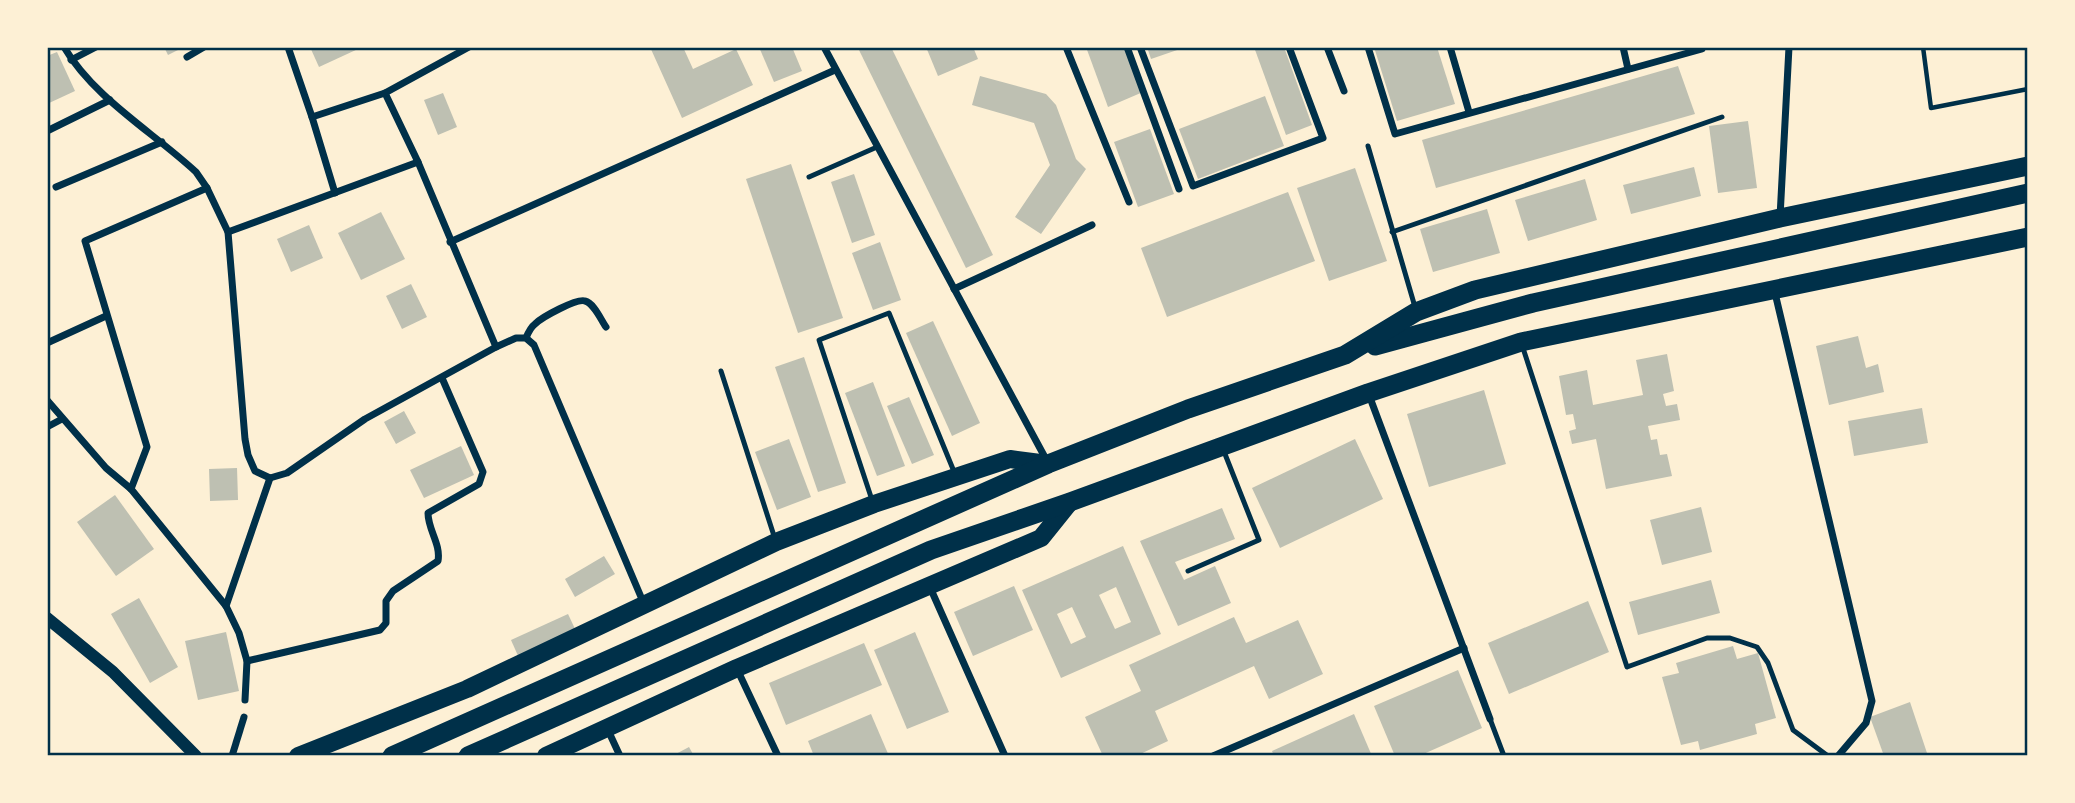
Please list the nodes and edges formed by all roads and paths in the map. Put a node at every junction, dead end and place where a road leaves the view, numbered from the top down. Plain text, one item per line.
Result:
1 (64, 47) edge
2 (96, 47) edge
3 (204, 47) edge
4 (288, 47) edge
5 (447, 47) edge
6 (469, 47) edge
7 (824, 47) edge
8 (1066, 47) edge
9 (1127, 47) edge
10 (1140, 47) edge
11 (1289, 47) edge
12 (1326, 47) edge
13 (1368, 47) edge
14 (1450, 47) edge
15 (1623, 47) edge
16 (1788, 47) edge
17 (1923, 47) edge
18 (1702, 49) edge
19 (187, 57) dead end
20 (451, 57) junction
21 (71, 60) junction
22 (835, 69) junction
23 (1628, 69) junction
24 (2028, 89) edge
25 (1344, 91) dead end
26 (385, 93) junction
27 (110, 100) junction
28 (1469, 112) junction
29 (312, 117) junction
30 (1722, 117) dead end
31 (47, 131) edge
32 (162, 142) junction
33 (1368, 146) dead end
34 (877, 147) junction
35 (418, 162) junction
36 (2028, 166) edge
37 (809, 177) dead end
38 (56, 187) dead end
39 (207, 188) junction
40 (1179, 188) dead end
41 (335, 193) junction
42 (2028, 193) edge
43 (1129, 202) dead end
44 (1780, 218) junction
45 (1092, 225) dead end
46 (228, 232) junction
47 (1392, 232) junction
48 (2028, 237) edge
49 (450, 242) junction
50 (954, 289) junction
51 (1774, 289) junction
52 (1416, 312) junction
53 (106, 316) junction
54 (606, 327) dead end
55 (526, 338) junction
56 (1521, 342) junction
57 (47, 343) edge
58 (496, 347) junction
59 (1345, 355) junction
60 (721, 371) dead end
61 (442, 378) junction
62 (1368, 393) junction
63 (47, 400) edge
64 (62, 419) junction
65 (47, 427) edge
66 (1221, 445) junction
67 (1048, 464) junction
68 (956, 476) junction
69 (270, 478) junction
70 (131, 489) junction
71 (1070, 502) junction
72 (874, 504) junction
73 (776, 542) junction
74 (1188, 571) dead end
75 (929, 584) junction
76 (645, 604) junction
77 (226, 606) junction
78 (47, 618) edge
79 (1465, 648) junction
80 (247, 661) junction
81 (737, 668) junction
82 (245, 699) dead end
83 (244, 717) dead end
84 (1490, 719) joint
85 (607, 728) junction
86 (196, 756) edge
87 (232, 756) edge
88 (298, 756) edge
89 (392, 756) edge
90 (468, 756) edge
91 (546, 756) edge
92 (620, 756) edge
93 (778, 756) edge
94 (1005, 756) edge
95 (1213, 756) edge
96 (1504, 756) edge
97 (1828, 756) edge
98 (1838, 756) edge

1 - 21 street
2 - 21 street
3 - 19 street
4 - 29 street
5 - 20 street
6 - 20 street
7 - 22 street
8 - 43 street
9 - 40 street
10 - 11 street
12 - 25 street
13 - 28 street
14 - 28 street
15 - 23 street
16 - 44 street
17 - 24 path
18 - 23 street
20 - 26 street
21 - 27 street
22 - 34 street
22 - 49 street
23 - 28 street
26 - 29 street
26 - 35 street
27 - 31 street
27 - 32 street
29 - 41 street
30 - 47 lane
32 - 38 street
32 - 39 street
33 - 47 lane
34 - 37 lane
34 - 50 street
35 - 41 street
35 - 49 street
36 - 44 highway
39 - 46 street
39 - 53 street
41 - 46 street
42 - 59 highway
44 - 52 highway
45 - 50 street
46 - 69 street
47 - 52 lane
48 - 51 highway
49 - 58 street
50 - 67 street
51 - 56 highway
51 - 98 street
52 - 59 highway
53 - 57 street
53 - 70 street
54 - 55 street
55 - 58 street
55 - 76 street
56 - 62 highway
56 - 97 lane
58 - 61 street
59 - 67 highway
60 - 73 lane
61 - 69 street
61 - 80 street
62 - 66 highway
62 - 79 street
63 - 64 street
64 - 65 street
64 - 70 street
66 - 71 highway
66 - 74 lane
67 - 68 main road
67 - 89 highway
68 - 72 main road
68 - 72 lane
69 - 77 street
70 - 77 street
71 - 75 main road
71 - 90 highway
72 - 73 main road
73 - 76 main road
75 - 81 main road
75 - 94 street
76 - 88 main road
77 - 80 street
78 - 86 street
79 - 84 street
79 - 95 street
80 - 82 street
81 - 85 main road
81 - 93 street
83 - 87 street
84 - 96 lane
85 - 91 main road
85 - 92 street

